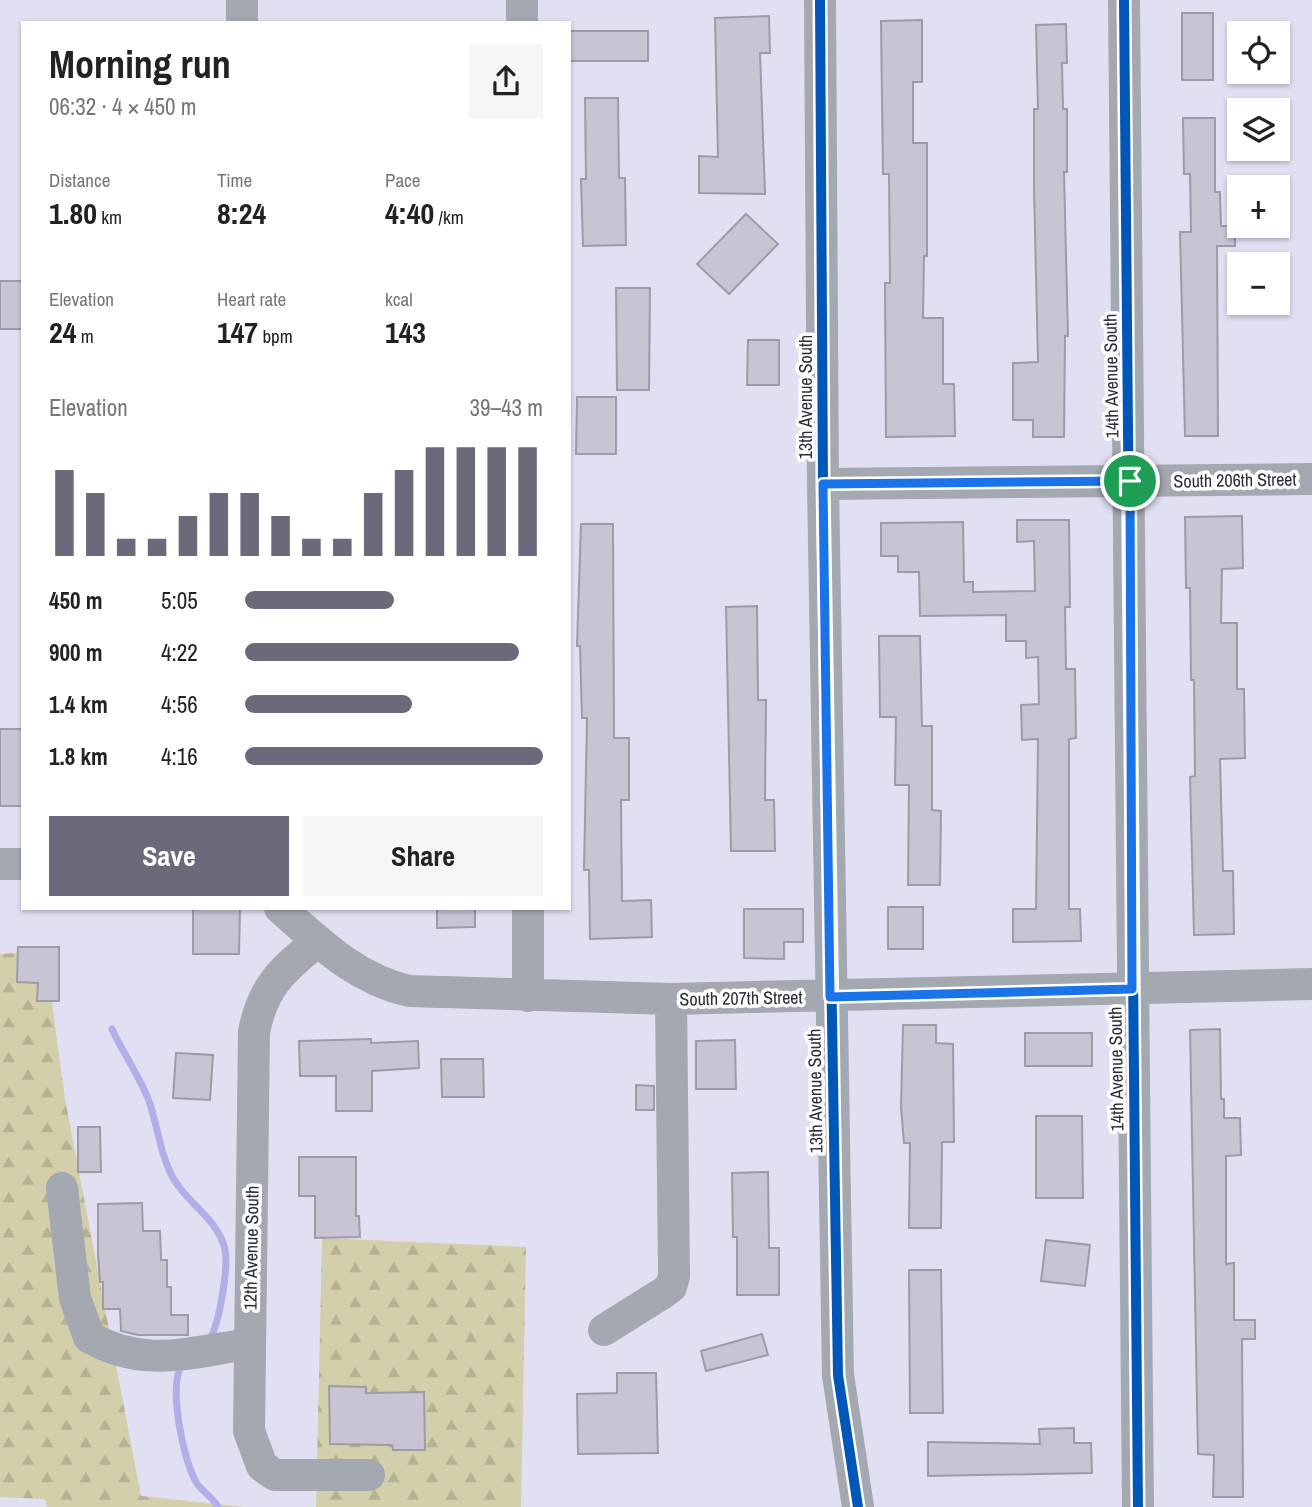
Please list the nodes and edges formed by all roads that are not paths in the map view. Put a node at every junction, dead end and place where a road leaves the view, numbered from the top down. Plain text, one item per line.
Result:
1 (242, 0) edge
2 (522, 0) edge
3 (820, 0) edge
4 (1124, 0) edge
5 (242, 21) edge
6 (522, 21) edge
7 (1312, 479) edge
8 (1130, 481) junction
9 (823, 484) junction
10 (282, 910) edge
11 (527, 910) edge
12 (318, 941) junction
13 (1312, 984) edge
14 (1132, 989) junction
15 (528, 996) junction
16 (830, 997) junction
17 (671, 999) junction
18 (62, 1188) dead end
19 (604, 1330) dead end
20 (250, 1344) junction
21 (369, 1475) dead end
22 (858, 1507) edge
23 (1138, 1507) edge

1 - 5 street
2 - 6 street
3 - 9 street, 13th Avenue South
4 - 8 street, 14th Avenue South
7 - 8 street, South 206th Street
8 - 9 street, South 206th Street
8 - 14 street, 14th Avenue South
9 - 16 street, 13th Avenue South
10 - 12 street, South 207th Street
11 - 15 street
12 - 15 street, South 207th Street
12 - 20 street, 12th Avenue South
13 - 14 street, South 207th Street
14 - 16 street, South 207th Street
14 - 23 street, 14th Avenue South
15 - 17 street, South 207th Street
16 - 17 street, South 207th Street
16 - 22 street, 13th Avenue South
17 - 19 street
18 - 20 street
20 - 21 street, 12th Avenue South

